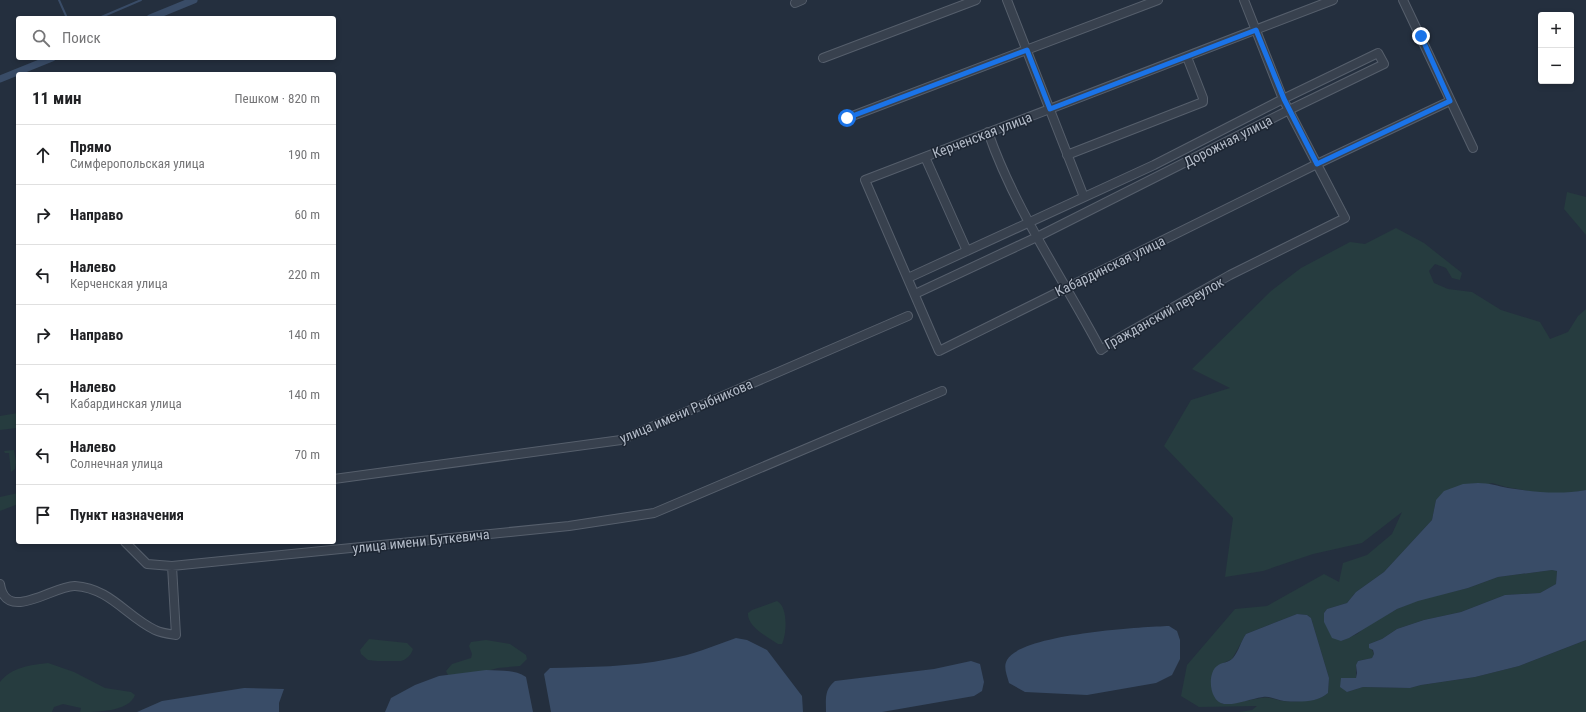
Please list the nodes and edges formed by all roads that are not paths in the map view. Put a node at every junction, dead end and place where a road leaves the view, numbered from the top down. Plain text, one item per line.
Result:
1 (976, 0) edge
2 (1007, 0) edge
3 (1158, 0) edge
4 (1244, 0) edge
5 (1333, 0) edge
6 (1404, 0) edge
7 (1256, 30) junction
8 (1027, 50) junction
9 (1187, 57) junction
10 (823, 58) dead end
11 (1284, 99) junction
12 (1450, 101) junction
13 (1050, 109) junction
14 (1289, 110) junction
15 (847, 118) dead end
16 (988, 132) junction
17 (1473, 148) dead end
18 (1067, 155) junction
19 (924, 157) junction
20 (1317, 164) junction
21 (865, 180) joint
22 (1084, 197) junction
23 (1028, 223) junction
24 (1036, 237) junction
25 (967, 251) junction
26 (908, 278) junction
27 (1066, 288) junction
28 (915, 294) junction
29 (908, 316) dead end
30 (942, 391) dead end
31 (336, 479) edge
32 (126, 544) edge
33 (172, 566) junction
34 (0, 584) edge

1 - 10 street
2 - 8 street
3 - 8 street
4 - 7 street
5 - 7 street, Керченская улица
6 - 12 street
7 - 9 street, Керченская улица
7 - 11 street
8 - 13 street
8 - 15 street
9 - 13 street, Керченская улица
9 - 18 street
11 - 14 street
11 - 14 street, Дорожная улица
11 - 22 street, Дорожная улица
12 - 17 street
12 - 20 street, Кабардинская улица
13 - 16 street, Керченская улица
13 - 18 street
14 - 20 street
14 - 24 street, Дорожная улица
16 - 19 street, Керченская улица
16 - 23 street, Гражданский переулок
18 - 22 street
19 - 21 street, Керченская улица
19 - 25 street
20 - 27 street, Кабардинская улица
20 - 27 street, Гражданский переулок
21 - 26 street, Кабардинская улица
22 - 23 street, Дорожная улица
23 - 24 street, Гражданский переулок
23 - 25 street, Дорожная улица
24 - 27 street, Гражданский переулок
24 - 28 street, Дорожная улица
25 - 26 street, Дорожная улица
26 - 28 street, Кабардинская улица
27 - 28 street, Кабардинская улица
29 - 31 street, улица имени Рыбникова
30 - 33 street, улица имени Буткевича
32 - 33 street, улица имени Буткевича
33 - 34 street

